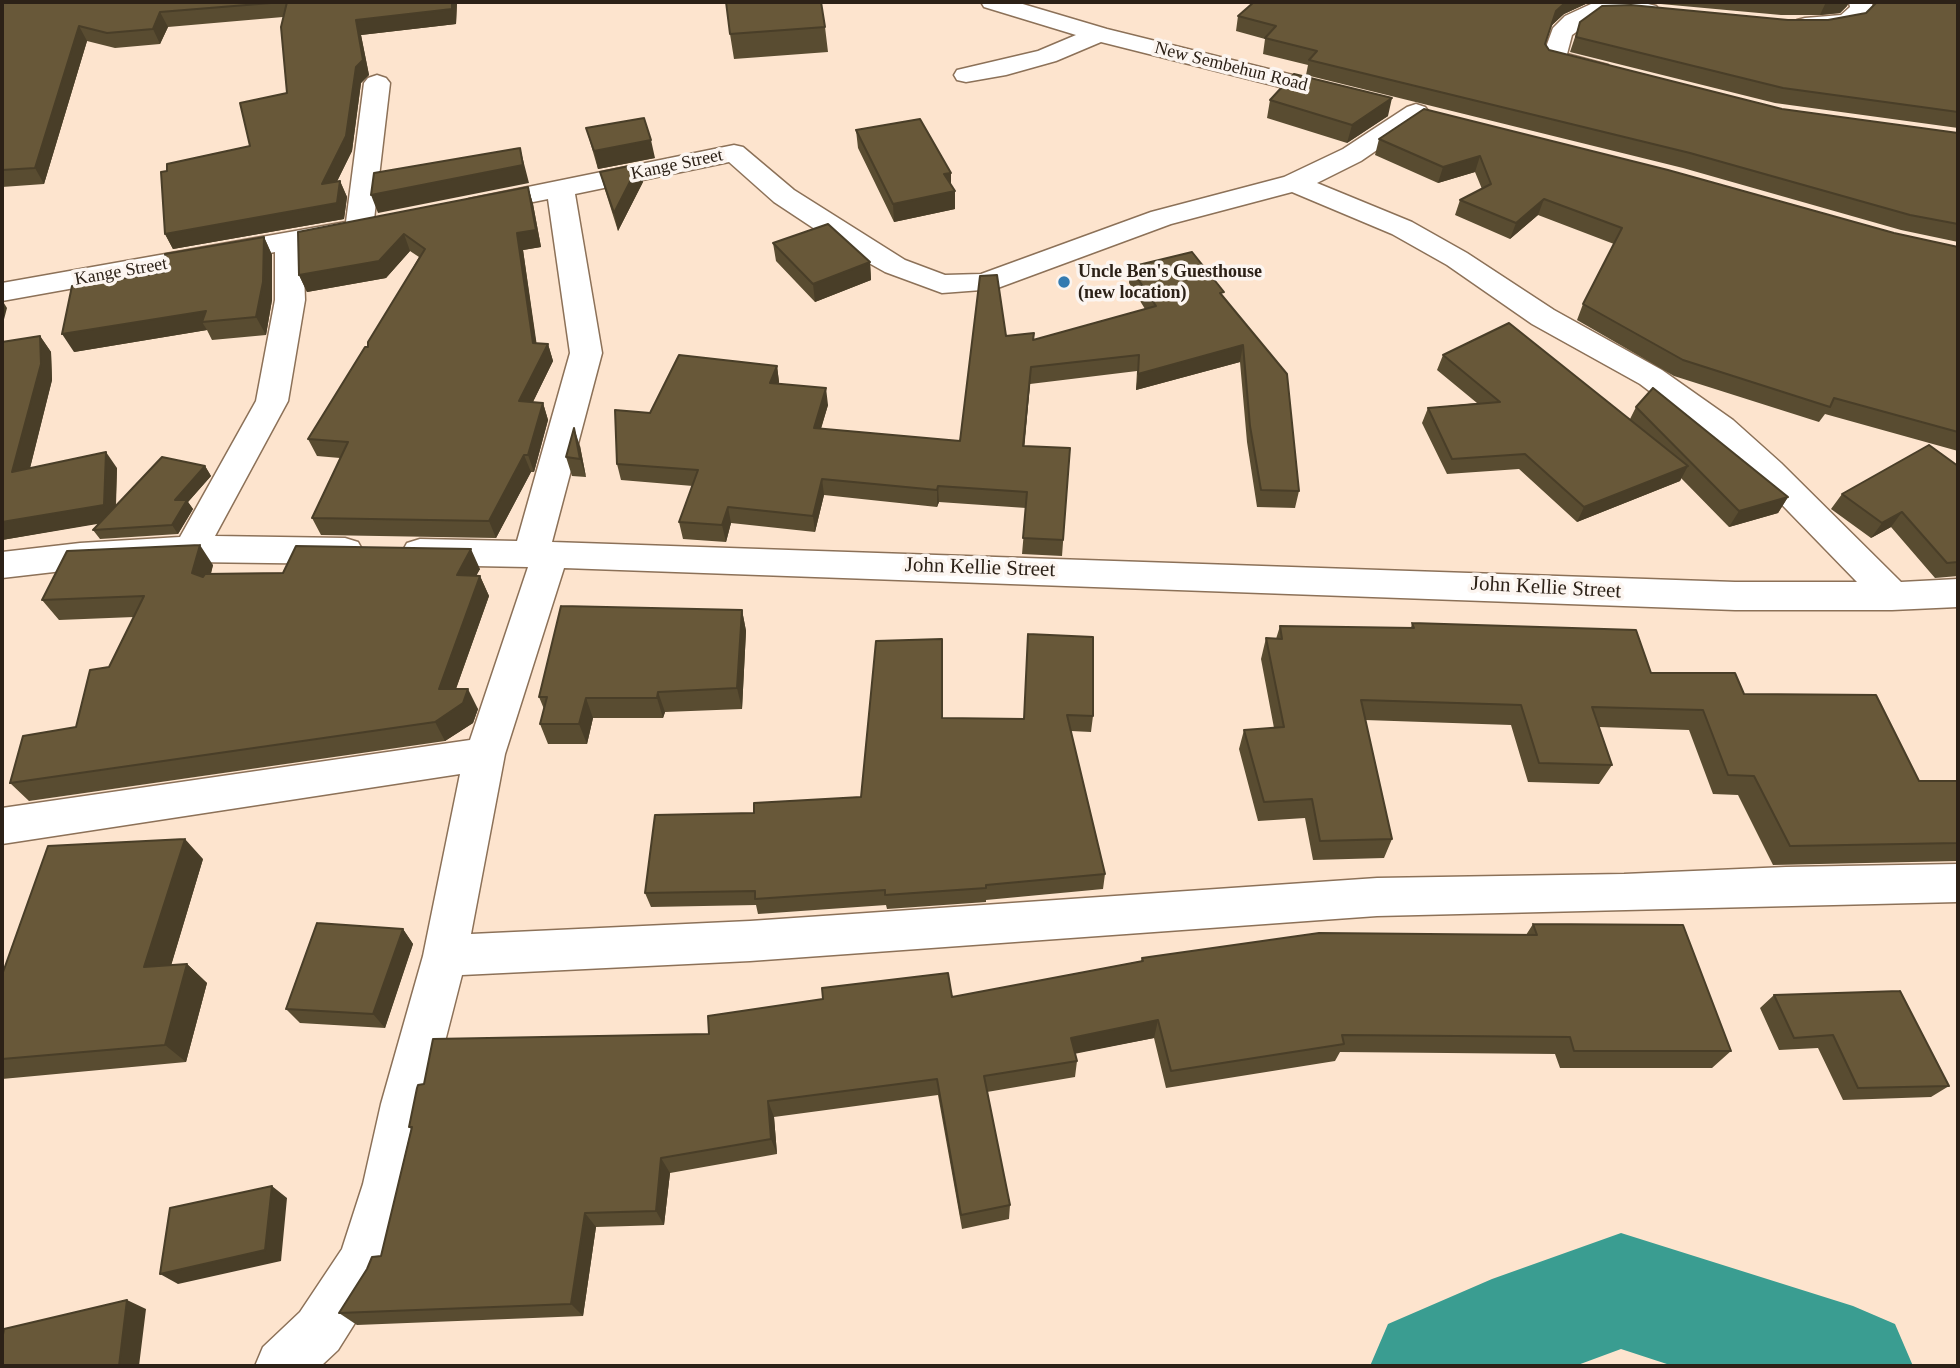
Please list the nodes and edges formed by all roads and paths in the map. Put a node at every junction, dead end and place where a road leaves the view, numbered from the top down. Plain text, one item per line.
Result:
1 (992, 2) edge
2 (1860, 2) edge
3 (1665, 13) edge
4 (1782, 25) edge
5 (1099, 34) junction
6 (966, 75) dead end
7 (1624, 77) edge
8 (377, 83) dead end
9 (1416, 112) junction
10 (1443, 119) edge
11 (1294, 183) junction
12 (560, 189) junction
13 (453, 210) edge
14 (289, 242) junction
15 (2, 292) edge
16 (191, 550) junction
17 (540, 554) junction
18 (2, 565) edge
19 (1958, 593) edge
20 (1892, 596) junction
21 (485, 754) junction
22 (2, 826) edge
23 (1958, 883) edge
24 (446, 956) junction
25 (282, 1366) edge

1 - 5 street, New Sembehun Road
2 - 4 street
3 - 7 street
5 - 6 street
5 - 9 street, New Sembehun Road
8 - 14 street, Kange Street
9 - 10 street, New Sembehun Road
9 - 11 street
11 - 12 street, Kange Street
11 - 20 street
12 - 13 street, Kange Street
12 - 17 street
14 - 15 street, Kange Street
14 - 16 street
16 - 17 street, John Kellie Street
16 - 18 street, John Kellie Street
17 - 20 street, John Kellie Street
17 - 21 street
19 - 20 street, John Kellie Street
21 - 22 street
21 - 24 street
23 - 24 street
24 - 25 street

